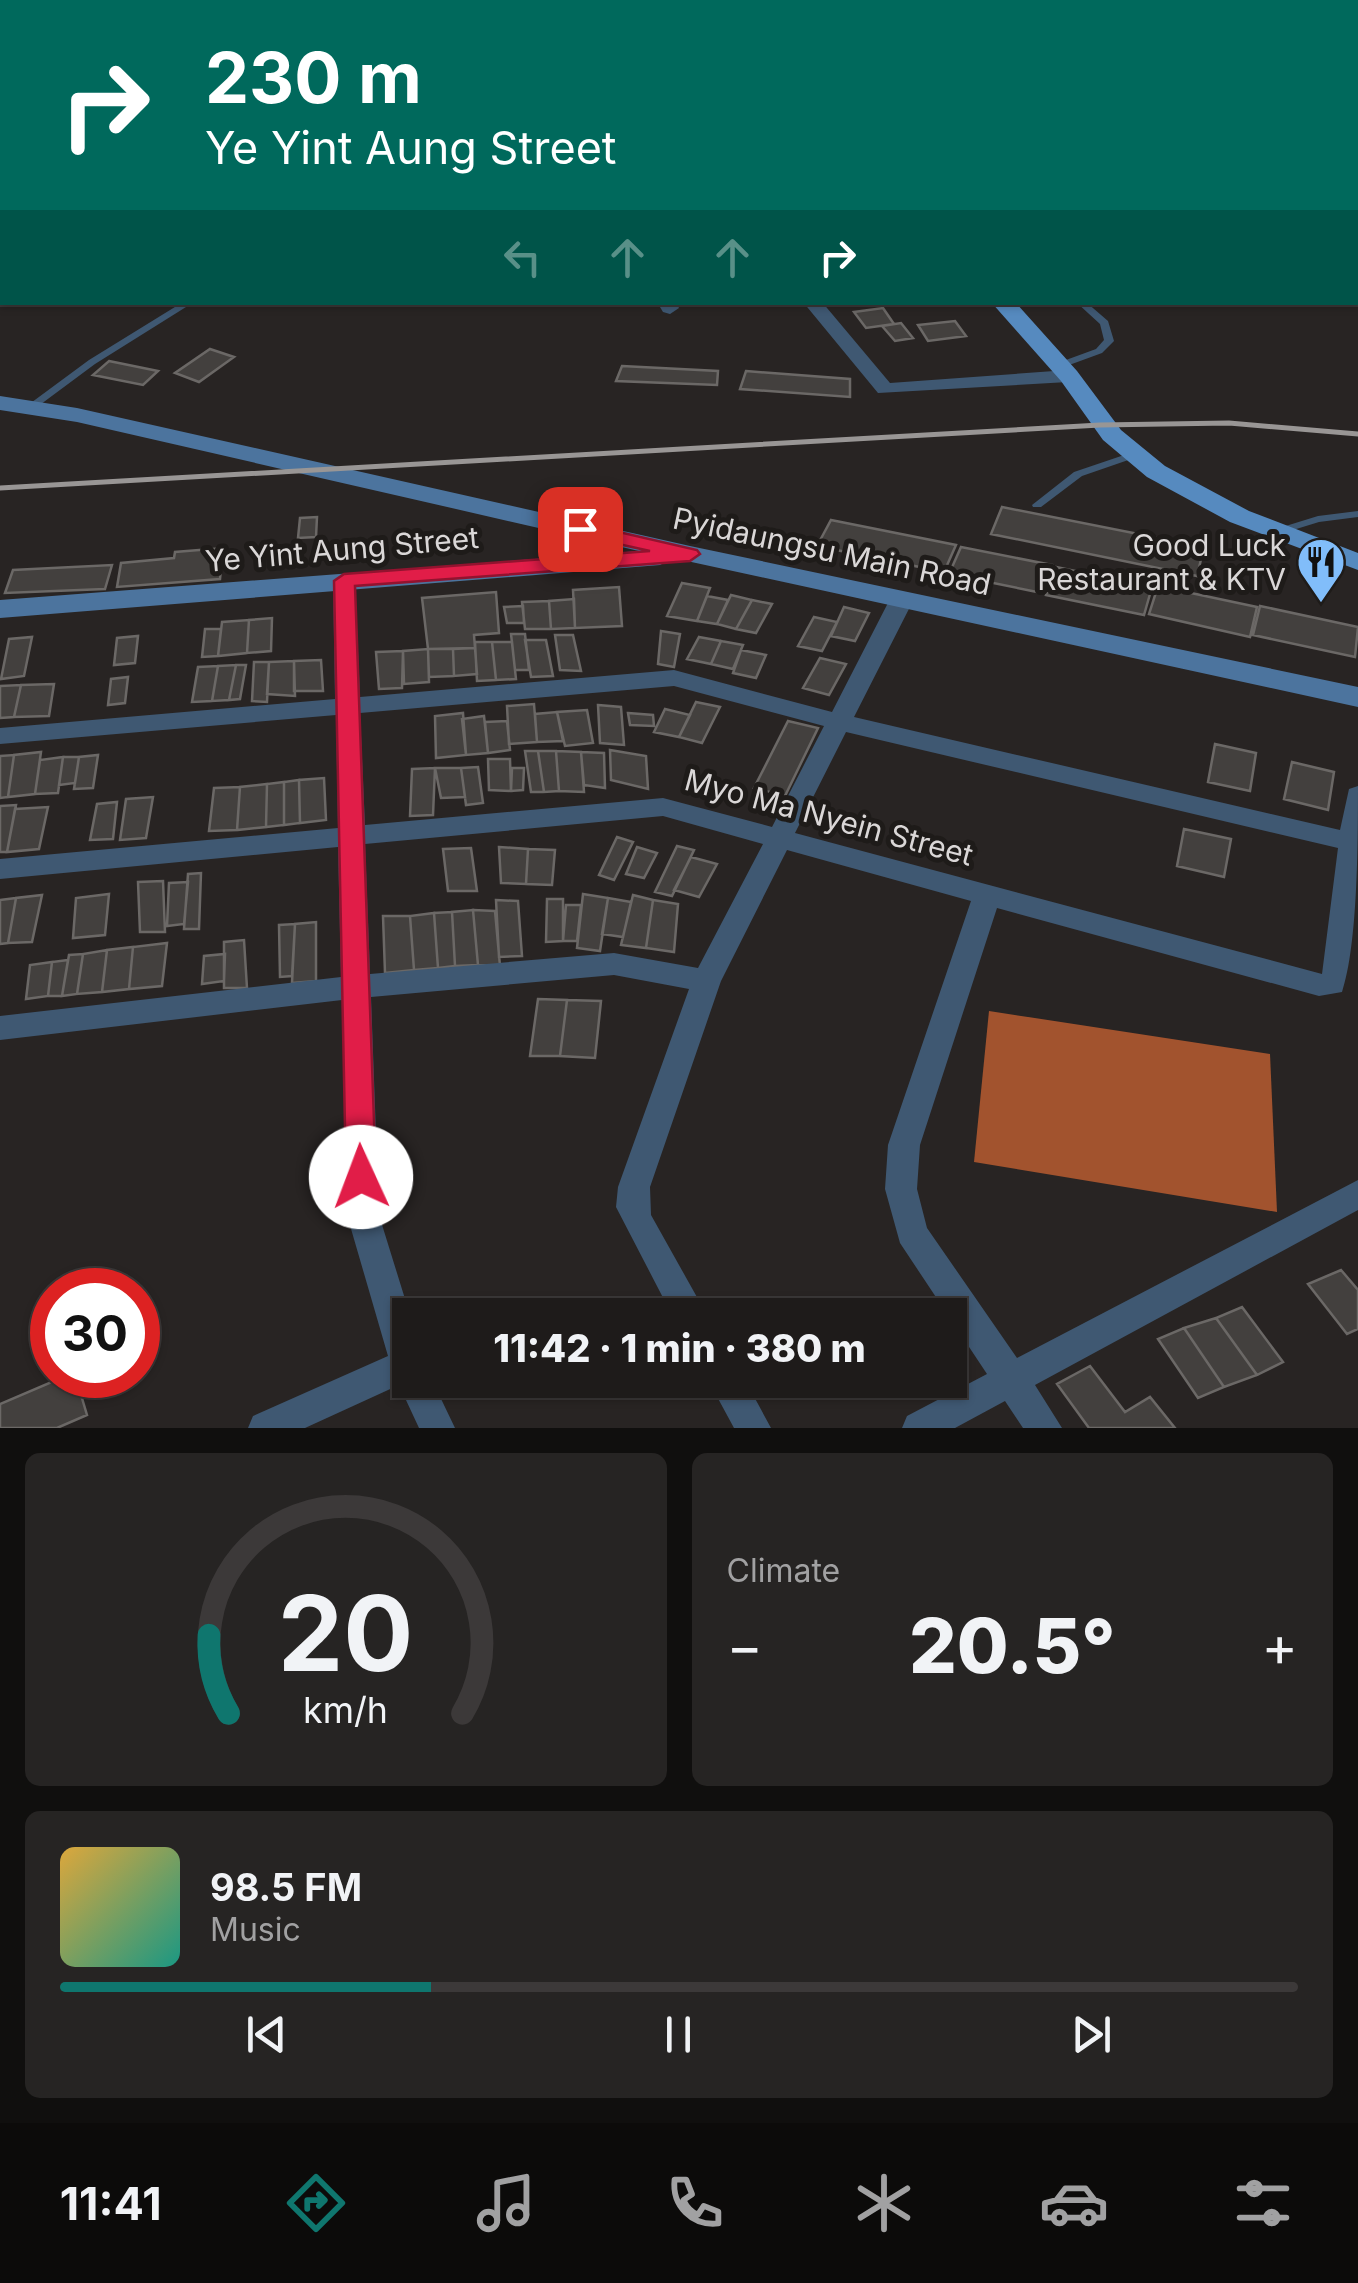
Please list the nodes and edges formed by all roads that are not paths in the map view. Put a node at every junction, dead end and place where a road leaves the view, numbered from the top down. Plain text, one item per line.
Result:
1 (185, 305) edge
2 (814, 305) edge
3 (1005, 305) edge
4 (1084, 305) edge
5 (1063, 371) junction
6 (0, 403) edge
7 (29, 408) junction
8 (1133, 455) junction
9 (1037, 505) dead end
10 (1358, 514) edge
11 (1280, 531) junction
12 (690, 554) junction
13 (1358, 562) edge
14 (344, 581) junction
15 (902, 599) junction
16 (0, 609) edge
17 (1358, 697) edge
18 (349, 705) junction
19 (838, 722) junction
20 (0, 736) edge
21 (1358, 795) edge
22 (354, 834) junction
23 (779, 838) junction
24 (1351, 842) junction
25 (0, 869) edge
26 (988, 893) junction
27 (706, 981) junction
28 (354, 987) junction
29 (0, 1028) edge
30 (1358, 1194) edge
31 (681, 1298) edge
32 (392, 1313) edge
33 (392, 1379) edge
34 (1010, 1380) junction
35 (423, 1398) edge
36 (736, 1398) edge
37 (266, 1428) edge
38 (437, 1428) edge
39 (753, 1428) edge
40 (920, 1428) edge
41 (1044, 1428) edge

1 - 7 lane
2 - 5 street
3 - 5 main road
4 - 5 lane
5 - 8 main road
6 - 7 main road, Pyidaungsu Main Road
7 - 12 main road, Pyidaungsu Main Road
8 - 9 lane
8 - 11 main road
10 - 11 lane
11 - 13 main road
12 - 14 main road, Ye Yint Aung Street
12 - 15 main road, Pyidaungsu Main Road
14 - 16 main road, Ye Yint Aung Street
14 - 18 street
15 - 17 main road, Pyidaungsu Main Road
15 - 19 street
18 - 19 street
18 - 20 street
18 - 22 street
19 - 23 street
19 - 24 street
21 - 24 street
22 - 23 street, Myo Ma Nyein Street
22 - 25 street, Myo Ma Nyein Street
22 - 28 street
23 - 26 street, Myo Ma Nyein Street
23 - 27 street
24 - 26 street, Myo Ma Nyein Street
26 - 34 street
27 - 28 street
27 - 31 street
28 - 29 street
28 - 32 street
30 - 34 street
33 - 37 street
34 - 40 street
34 - 41 street
35 - 38 street
36 - 39 street

